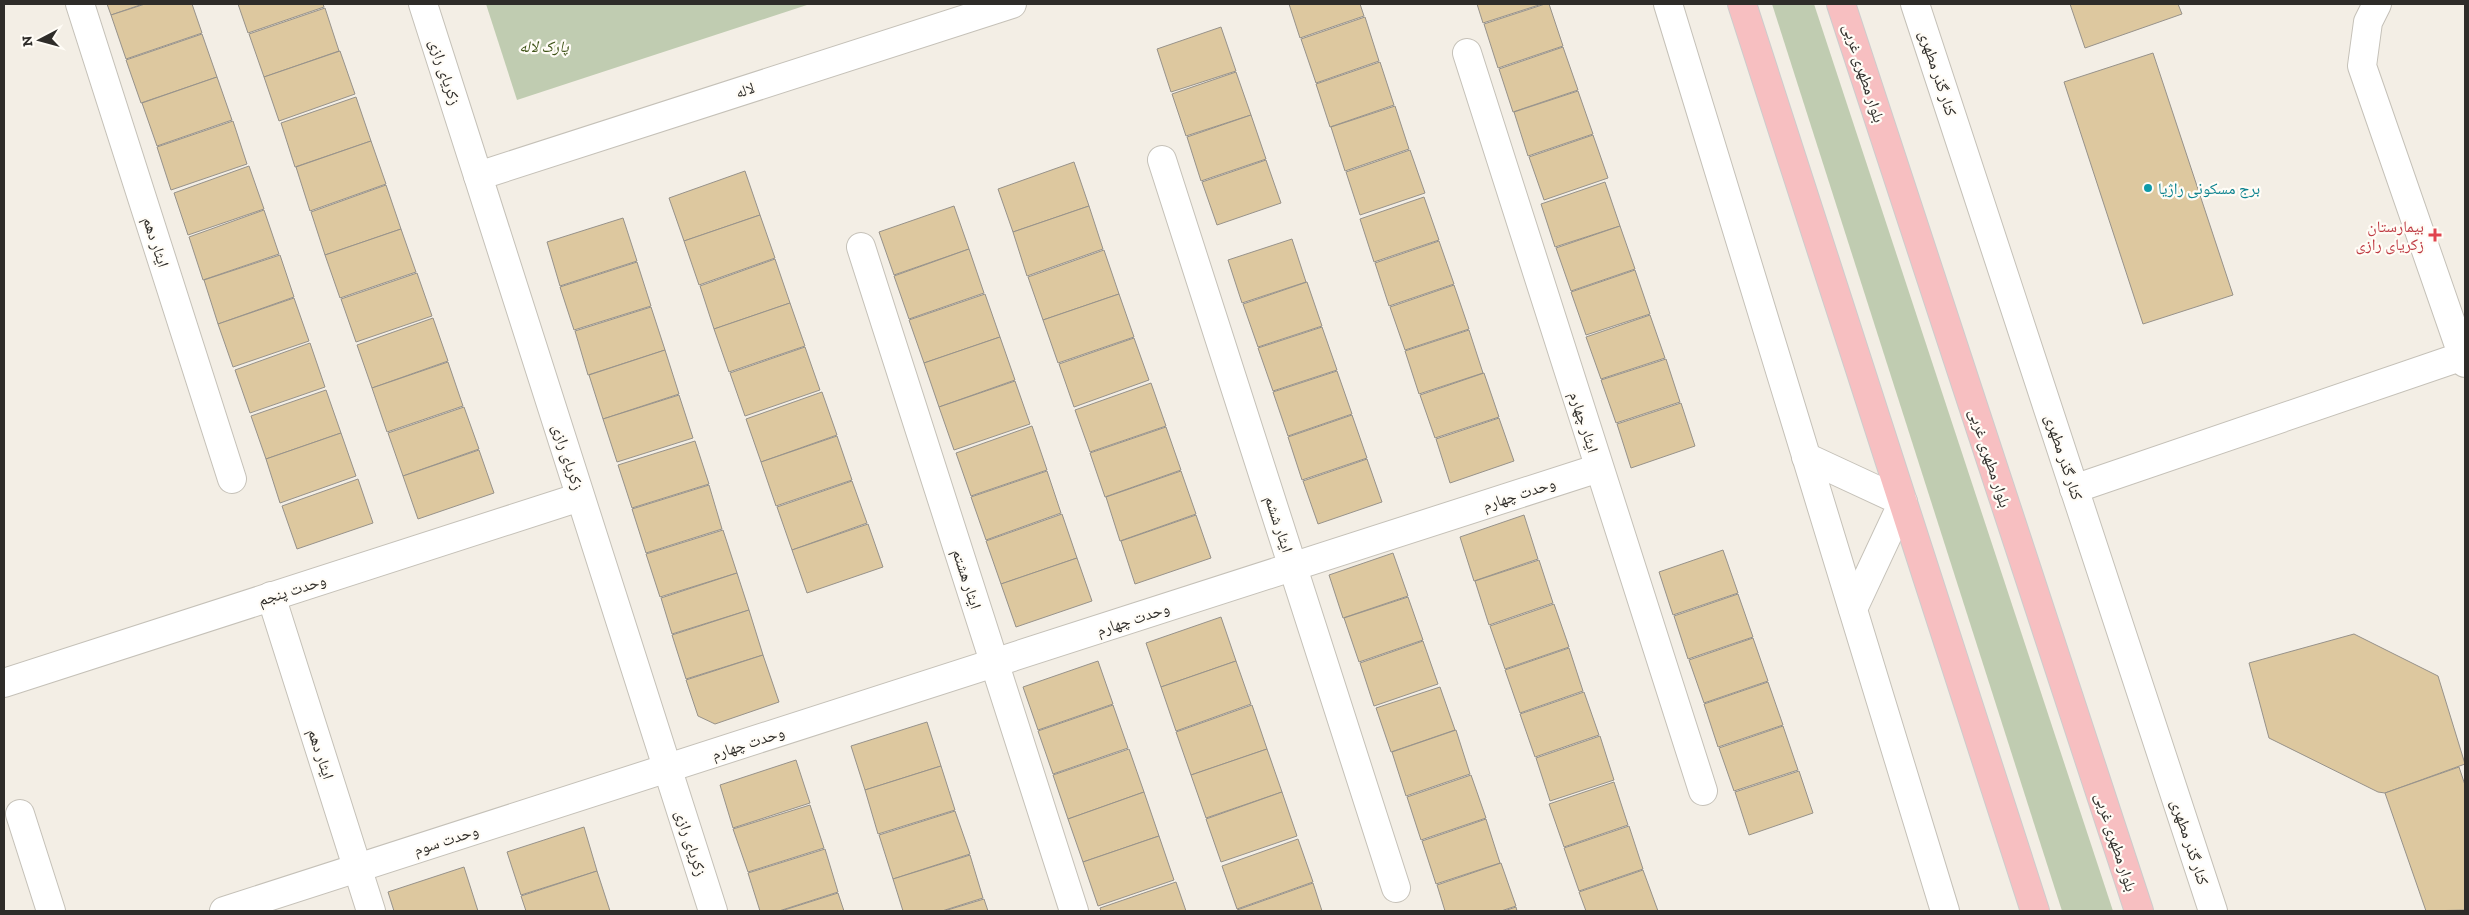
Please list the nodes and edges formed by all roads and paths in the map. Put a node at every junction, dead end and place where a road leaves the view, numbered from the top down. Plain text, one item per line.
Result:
1 (80, 4) edge
2 (423, 4) edge
3 (1012, 4) edge
4 (1668, 4) edge
5 (1742, 4) edge
6 (1841, 4) edge
7 (1915, 4) edge
8 (2377, 4) edge
9 (1467, 53) dead end
10 (1162, 160) dead end
11 (478, 176) junction
12 (861, 247) dead end
13 (2464, 356) edge
14 (1806, 456) junction
15 (1599, 468) junction
16 (232, 479) dead end
17 (2074, 489) junction
18 (580, 497) junction
19 (1903, 502) junction
20 (1293, 567) junction
21 (271, 596) junction
22 (1853, 609) junction
23 (994, 664) junction
24 (4, 683) edge
25 (667, 769) junction
26 (1703, 791) dead end
27 (20, 814) dead end
28 (358, 868) junction
29 (1396, 888) dead end
30 (51, 911) edge
31 (224, 911) edge
32 (371, 911) edge
33 (712, 911) edge
34 (1074, 911) edge
35 (1945, 911) edge
36 (2035, 911) edge
37 (2139, 911) edge
38 (2213, 911) edge

1 - 16 street, ایثار دهم
2 - 11 street, زکریای رازی
3 - 11 street, لاله
4 - 14 street
5 - 19 main road
6 - 37 main road, بلوار مطهری غربی
7 - 17 street, کنار گذر مطهری
8 - 13 street
9 - 15 street, ایثار چهارم
10 - 20 street, ایثار ششم
11 - 18 street, زکریای رازی
12 - 23 street, ایثار هشتم
13 - 17 street
14 - 19 street
14 - 22 street
15 - 20 street, وحدت چهارم
15 - 26 street, ایثار چهارم
17 - 38 street, کنار گذر مطهری
18 - 21 street, وحدت پنجم
18 - 25 street, زکریای رازی
19 - 22 street
19 - 36 main road
20 - 23 street, وحدت چهارم
20 - 29 street, ایثار ششم
21 - 24 street, وحدت پنجم
21 - 28 street, ایثار دهم
22 - 35 street
23 - 25 street, وحدت چهارم
23 - 34 street, ایثار هشتم
25 - 28 street, وحدت سوم
25 - 33 street, زکریای رازی
27 - 30 street
28 - 31 street, وحدت سوم
28 - 32 street, ایثار دهم

